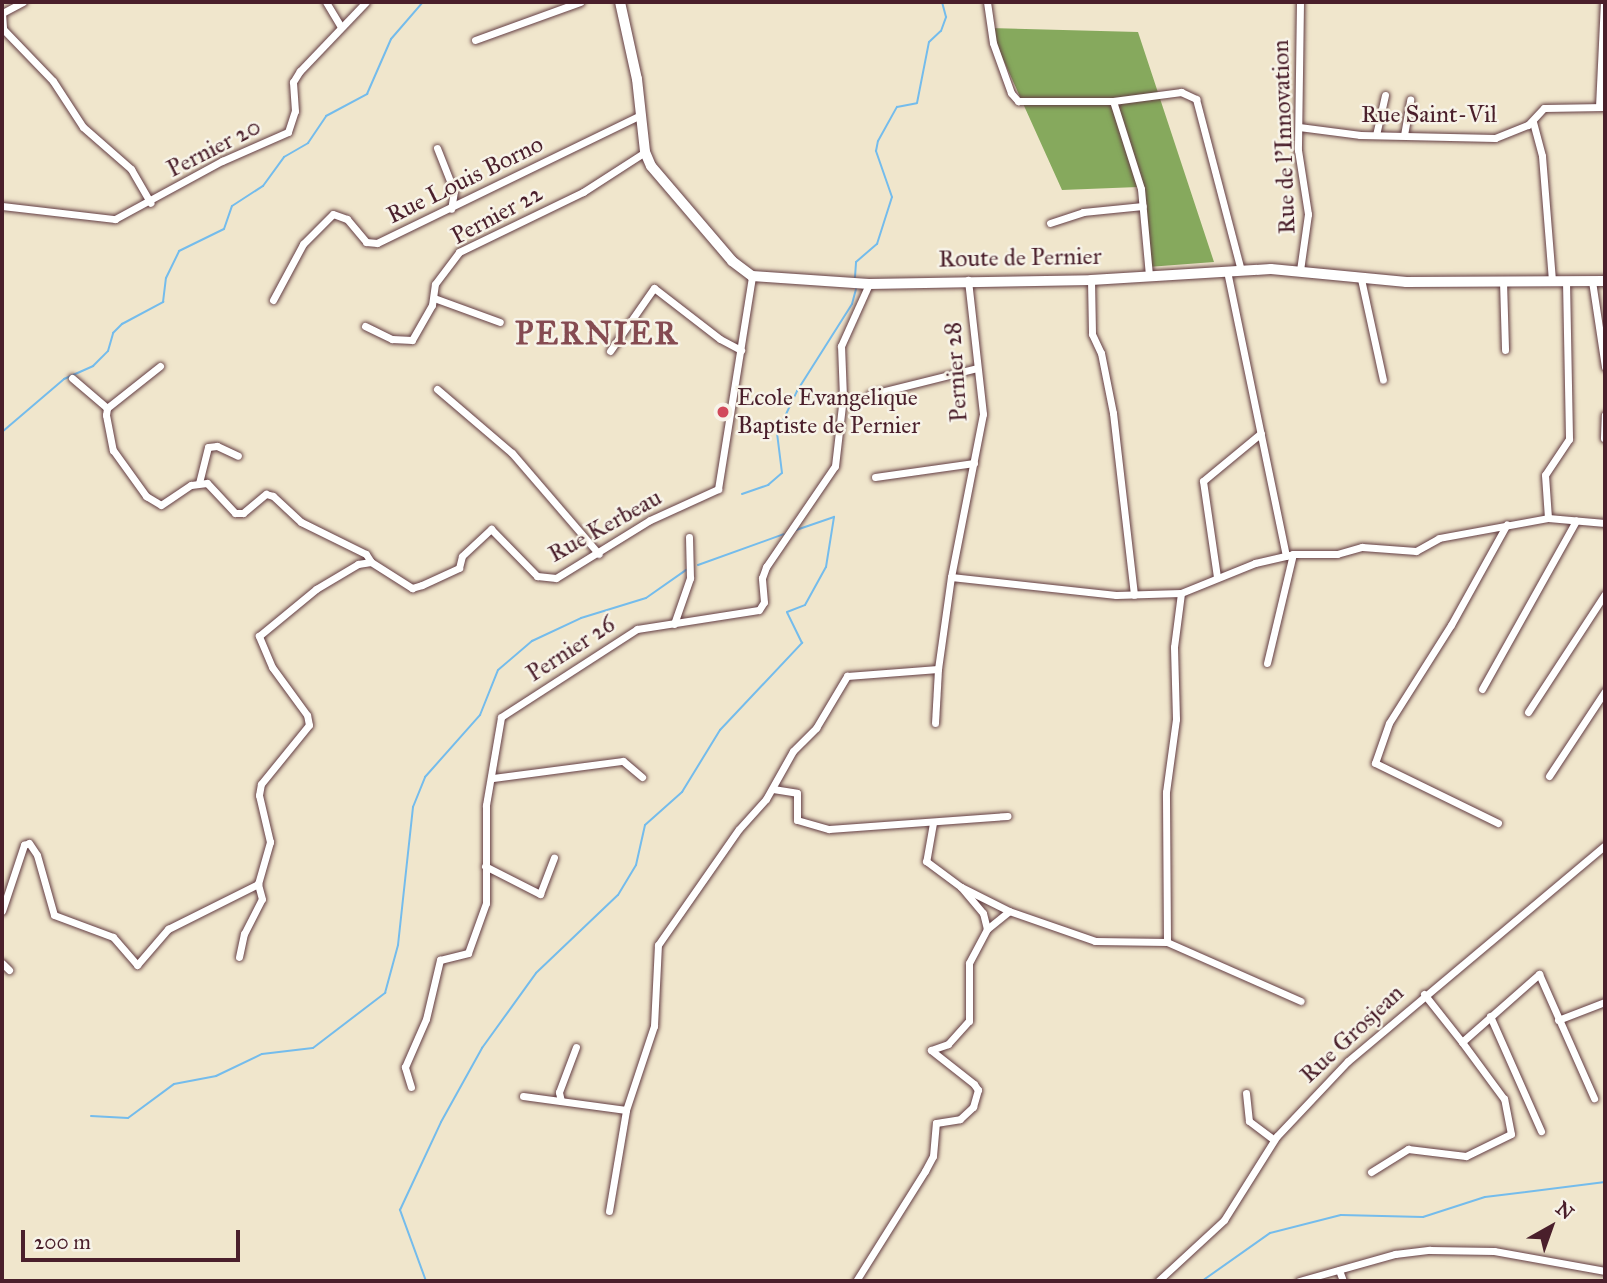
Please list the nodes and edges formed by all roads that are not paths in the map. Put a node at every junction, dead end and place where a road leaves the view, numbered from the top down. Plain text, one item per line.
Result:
1 (23, 2) edge
2 (326, 2) edge
3 (366, 2) edge
4 (580, 2) edge
5 (620, 2) edge
6 (987, 2) edge
7 (1300, 2) edge
8 (1604, 2) edge
9 (340, 25) junction
10 (475, 40) dead end
11 (1385, 95) dead end
12 (1410, 100) dead end
13 (1113, 101) junction
14 (1602, 107) edge
15 (639, 116) junction
16 (1533, 122) junction
17 (1299, 127) junction
18 (1376, 135) junction
19 (1404, 135) junction
20 (437, 148) dead end
21 (645, 152) junction
22 (151, 203) junction
23 (2, 206) edge
24 (1143, 206) junction
25 (450, 210) junction
26 (1050, 223) dead end
27 (1241, 270) junction
28 (1300, 270) junction
29 (1227, 271) junction
30 (752, 276) junction
31 (1149, 276) junction
32 (1361, 279) junction
33 (968, 280) junction
34 (1091, 280) junction
35 (1552, 280) junction
36 (1503, 281) junction
37 (1566, 281) junction
38 (1592, 281) junction
39 (1605, 281) edge
40 (869, 284) junction
41 (434, 298) junction
42 (273, 300) dead end
43 (500, 322) dead end
44 (365, 326) dead end
45 (741, 350) junction
46 (1505, 350) dead end
47 (610, 352) dead end
48 (160, 366) dead end
49 (1605, 367) edge
50 (977, 369) junction
51 (72, 378) dead end
52 (1383, 380) dead end
53 (437, 389) dead end
54 (869, 395) dead end
55 (107, 408) junction
56 (1605, 415) edge
57 (1261, 433) junction
58 (1604, 438) edge
59 (238, 456) dead end
60 (974, 463) junction
61 (875, 477) dead end
62 (198, 483) junction
63 (1548, 518) junction
64 (1576, 521) junction
65 (1605, 523) edge
66 (1507, 524) junction
67 (689, 537) dead end
68 (599, 554) junction
69 (1289, 555) junction
70 (371, 562) junction
71 (951, 577) junction
72 (1217, 577) junction
73 (1181, 593) junction
74 (1605, 594) edge
75 (1134, 595) junction
76 (674, 624) junction
77 (1267, 663) dead end
78 (938, 669) junction
79 (1482, 689) dead end
80 (1605, 691) edge
81 (1528, 712) dead end
82 (935, 723) dead end
83 (1549, 776) dead end
84 (642, 777) dead end
85 (493, 778) junction
86 (773, 789) junction
87 (1008, 816) dead end
88 (933, 823) junction
89 (1498, 823) dead end
90 (1605, 845) edge
91 (554, 858) dead end
92 (485, 866) junction
93 (258, 884) junction
94 (961, 887) junction
95 (2, 911) edge
96 (1009, 911) junction
97 (987, 929) junction
98 (1167, 942) junction
99 (239, 957) dead end
100 (2, 963) edge
101 (9, 970) dead end
102 (1423, 994) junction
103 (1301, 1001) dead end
104 (1605, 1002) edge
105 (1490, 1016) junction
106 (1558, 1020) junction
107 (1462, 1042) junction
108 (576, 1047) dead end
109 (411, 1087) dead end
110 (1246, 1093) dead end
111 (523, 1096) dead end
112 (1594, 1098) dead end
113 (561, 1101) junction
114 (626, 1110) junction
115 (1541, 1131) dead end
116 (1274, 1140) junction
117 (1371, 1172) dead end
118 (609, 1211) dead end
119 (1339, 1270) junction
120 (1605, 1271) edge
121 (856, 1281) edge
122 (1158, 1281) edge
123 (1299, 1281) edge
124 (1343, 1281) edge

1 - 22 street
2 - 9 street
3 - 9 street, Pernier 20
4 - 10 street
5 - 15 street
6 - 13 street
7 - 17 street, Rue de l'Innovation
8 - 14 street
9 - 22 street, Pernier 20
11 - 18 street
12 - 19 street
13 - 24 street
13 - 27 street
14 - 16 street, Rue Saint-Vil
15 - 21 street
15 - 25 street, Rue Louis Borno
16 - 19 street, Rue Saint-Vil
16 - 35 street
17 - 18 street, Rue Saint-Vil
17 - 28 street, Rue de l'Innovation
18 - 19 street, Rue Saint-Vil
20 - 25 street
21 - 30 street
21 - 41 street, Pernier 22
22 - 23 street, Pernier 20
24 - 26 street
24 - 31 street
25 - 42 street, Rue Louis Borno
27 - 28 street, Route de Pernier
27 - 29 street, Route de Pernier
28 - 32 street, Route de Pernier
29 - 31 street, Route de Pernier
29 - 57 street
30 - 40 street, Route de Pernier
30 - 45 street, Rue Kerbeau
31 - 34 street, Route de Pernier
32 - 36 street, Route de Pernier
32 - 52 street
33 - 34 street, Route de Pernier
33 - 40 street, Route de Pernier
33 - 50 street, Pernier 28
34 - 75 street
35 - 36 street, Route de Pernier
35 - 37 street, Route de Pernier
36 - 46 street
37 - 38 street, Route de Pernier
37 - 63 street
38 - 39 street, Route de Pernier
38 - 49 street
40 - 76 street, Pernier 26
41 - 43 street
41 - 44 street, Pernier 22
45 - 47 street
45 - 68 street, Rue Kerbeau
48 - 55 street
50 - 54 street
50 - 60 street, Pernier 28
51 - 55 street
53 - 68 street
55 - 62 street
56 - 58 street
57 - 69 street
57 - 72 street
59 - 62 street
60 - 61 street
60 - 71 street, Pernier 28
62 - 70 street
63 - 64 street
63 - 66 street
64 - 65 street
64 - 79 street
66 - 69 street
66 - 89 street
67 - 76 street
68 - 70 street, Rue Kerbeau
69 - 72 street
69 - 77 street
70 - 93 street
71 - 75 street
71 - 78 street, Pernier 28
72 - 73 street
73 - 75 street
73 - 98 street
74 - 81 street
76 - 85 street, Pernier 26
78 - 82 street, Pernier 28
78 - 86 street
80 - 83 street
84 - 85 street
85 - 92 street, Pernier 26
86 - 88 street
86 - 114 street
87 - 88 street
88 - 94 street
90 - 102 street, Rue Grosjean
91 - 92 street
92 - 109 street, Pernier 26
93 - 95 street
93 - 99 street
94 - 96 street
94 - 97 street
96 - 97 street
96 - 98 street
97 - 121 street
98 - 103 street
100 - 101 street
102 - 107 street
102 - 116 street, Rue Grosjean
104 - 106 street
105 - 106 street
105 - 107 street
105 - 115 street
106 - 112 street
107 - 117 street
108 - 113 street
110 - 116 street
111 - 113 street
113 - 114 street
114 - 118 street
116 - 122 street, Rue Grosjean
119 - 120 street
119 - 123 street
119 - 124 street

